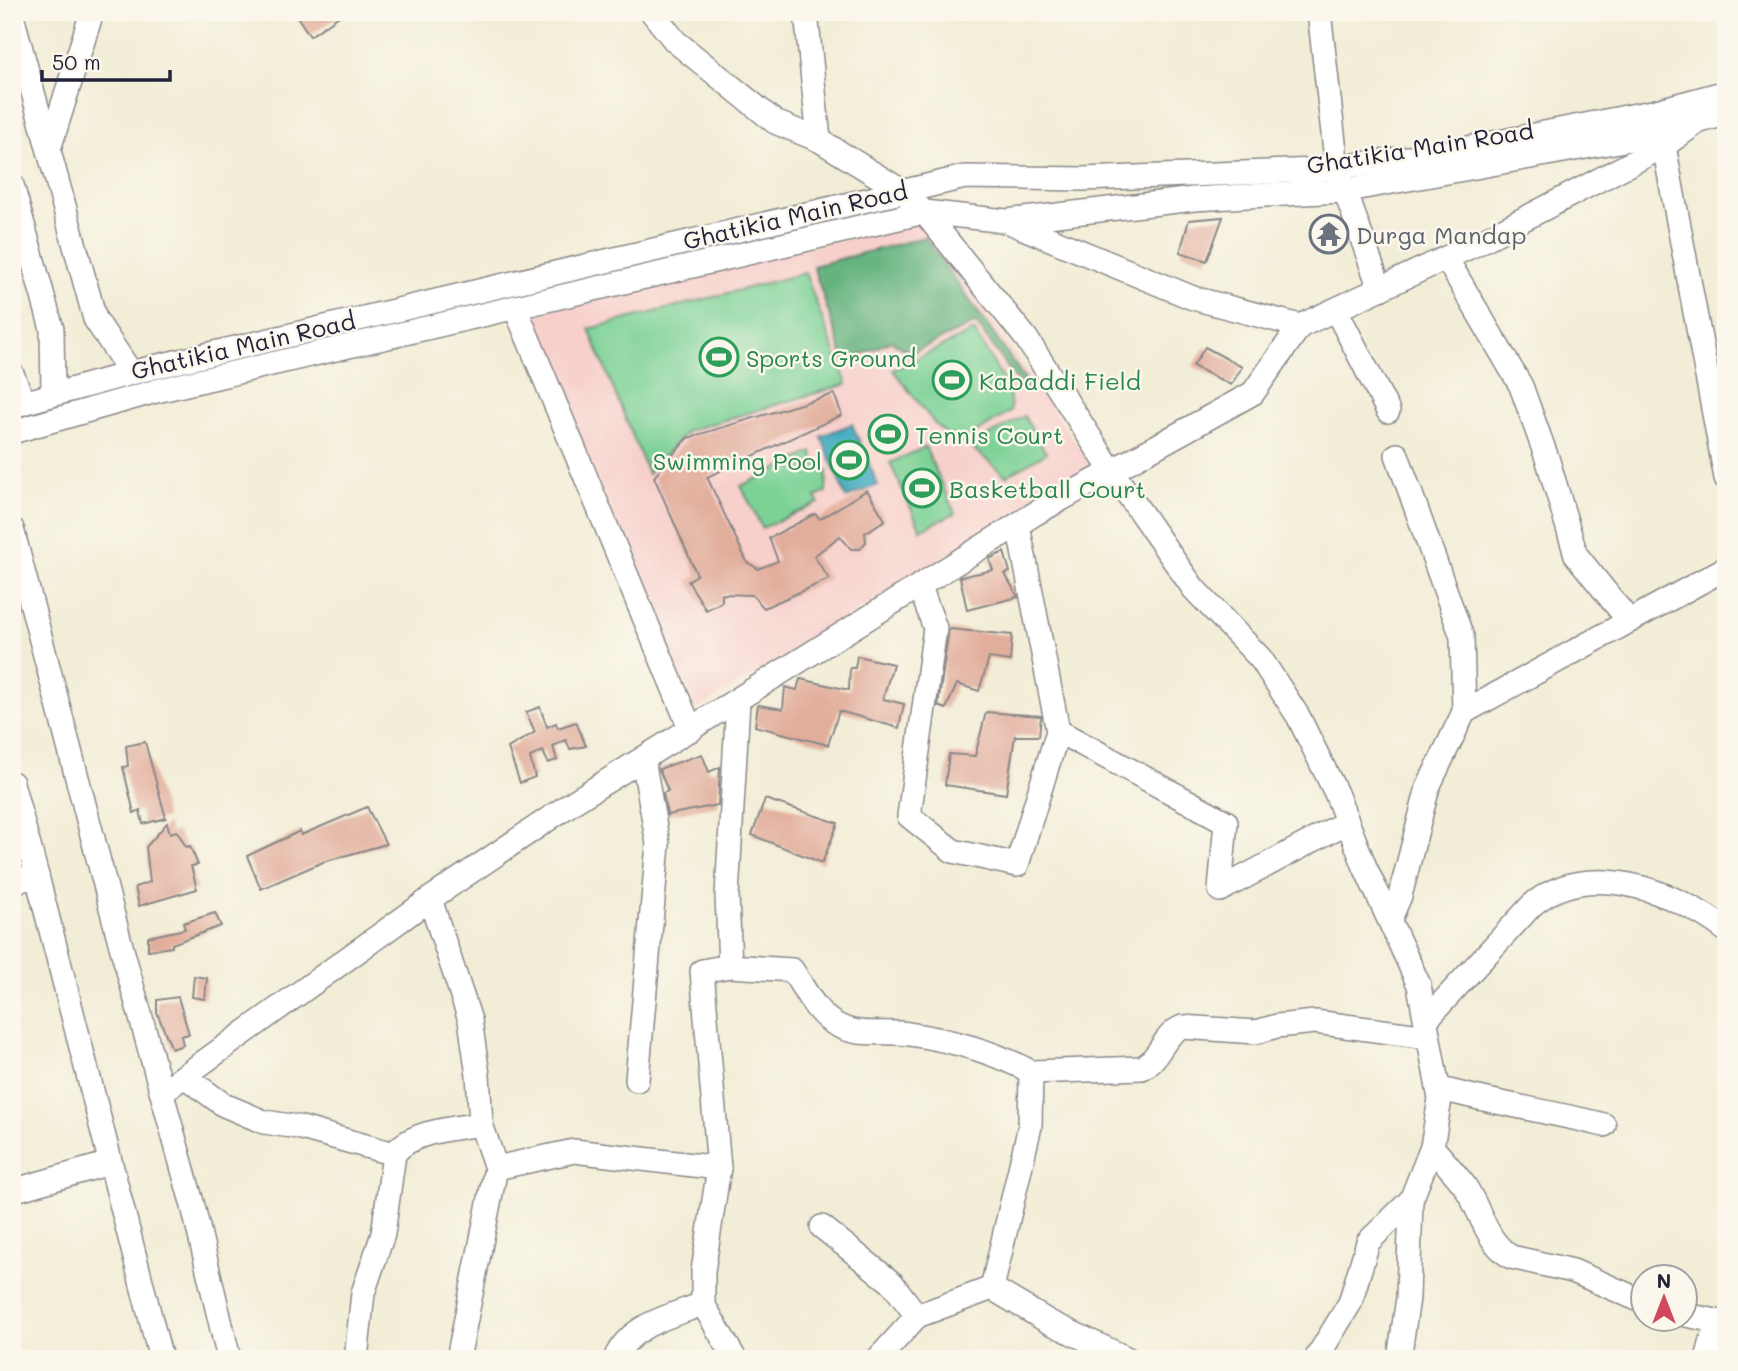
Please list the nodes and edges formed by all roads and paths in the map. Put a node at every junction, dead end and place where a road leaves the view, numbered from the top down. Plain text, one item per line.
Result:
1 (92, 12) edge
2 (652, 12) edge
3 (806, 12) edge
4 (1319, 12) edge
5 (12, 16) edge
6 (1726, 92) edge
7 (1726, 114) edge
8 (1699, 121) junction
9 (819, 140) junction
10 (1664, 146) junction
11 (49, 149) junction
12 (1337, 168) junction
13 (12, 185) edge
14 (902, 191) junction
15 (1342, 191) junction
16 (924, 212) junction
17 (1006, 221) junction
18 (1446, 258) junction
19 (1380, 289) junction
20 (515, 307) junction
21 (1335, 310) junction
22 (1300, 326) junction
23 (290, 335) junction
24 (296, 359) junction
25 (131, 373) junction
26 (12, 374) edge
27 (54, 393) junction
28 (18, 405) edge
29 (1388, 411) dead end
30 (12, 432) edge
31 (1397, 455) dead end
32 (1111, 470) junction
33 (1726, 478) edge
34 (1018, 524) junction
35 (12, 529) edge
36 (1726, 568) edge
37 (920, 587) junction
38 (1629, 621) junction
39 (738, 701) junction
40 (1464, 712) junction
41 (691, 730) junction
42 (1058, 731) junction
43 (643, 758) junction
44 (12, 783) edge
45 (1347, 822) junction
46 (37, 876) junction
47 (12, 882) edge
48 (430, 899) junction
49 (1390, 919) junction
50 (1726, 930) edge
51 (730, 966) junction
52 (1427, 1028) junction
53 (1031, 1072) junction
54 (184, 1076) junction
55 (637, 1080) dead end
56 (1438, 1088) junction
57 (162, 1092) junction
58 (481, 1124) junction
59 (1604, 1125) dead end
60 (1432, 1147) junction
61 (394, 1154) junction
62 (110, 1163) junction
63 (719, 1167) junction
64 (496, 1168) junction
65 (12, 1191) edge
66 (1411, 1200) junction
67 (822, 1227) dead end
68 (992, 1288) junction
69 (1630, 1296) edge
70 (703, 1304) junction
71 (917, 1316) junction
72 (1700, 1318) edge
73 (1721, 1323) edge
74 (161, 1359) edge
75 (229, 1359) edge
76 (356, 1359) edge
77 (458, 1359) edge
78 (615, 1359) edge
79 (735, 1359) edge
80 (878, 1359) edge
81 (1128, 1359) edge
82 (1316, 1359) edge
83 (1399, 1359) edge
84 (1707, 1359) edge

1 - 11 street
2 - 9 street
3 - 9 street
4 - 12 street
5 - 11 street
6 - 12 street, Ghatikia Main Road
7 - 8 street, Ghatikia Main Road
8 - 10 street
8 - 15 street, Ghatikia Main Road
9 - 14 street
10 - 18 street
10 - 33 street
11 - 25 street
12 - 14 street, Ghatikia Main Road
12 - 15 street
13 - 27 street
14 - 16 street
14 - 23 street, Ghatikia Main Road
15 - 17 street, Ghatikia Main Road
15 - 19 street
16 - 17 street, Ghatikia Main Road
16 - 20 street, Ghatikia Main Road
16 - 32 street
17 - 22 street
18 - 19 street
18 - 38 street
19 - 21 street
20 - 24 street, Ghatikia Main Road
20 - 41 street
21 - 22 street
21 - 29 street
22 - 32 street
23 - 24 street
23 - 25 street, Ghatikia Main Road
24 - 30 street, Ghatikia Main Road
25 - 27 street, Ghatikia Main Road
26 - 28 street
27 - 28 street, Ghatikia Main Road
31 - 40 street
32 - 34 street
32 - 45 street
34 - 37 street
34 - 42 street
35 - 57 street
36 - 38 street
37 - 39 street
37 - 42 street
38 - 40 street
39 - 41 street
39 - 51 street
40 - 49 street
41 - 43 street
42 - 45 street
43 - 48 street
43 - 55 street
44 - 46 street
45 - 49 street
46 - 47 street
46 - 62 street
48 - 54 street
48 - 58 street
49 - 52 street
50 - 52 street
51 - 53 street
51 - 63 street
52 - 53 street
52 - 56 street
53 - 68 street
54 - 57 street
54 - 61 street
56 - 59 street
56 - 60 street
57 - 75 street
58 - 61 street
58 - 64 street
60 - 66 street
60 - 69 street
61 - 76 street
62 - 65 street
62 - 74 street
63 - 64 street
63 - 70 street
64 - 77 street
66 - 82 street
66 - 83 street
67 - 71 street
68 - 71 street
68 - 81 street
70 - 78 street
70 - 79 street
71 - 80 street
72 - 73 street
73 - 84 street

